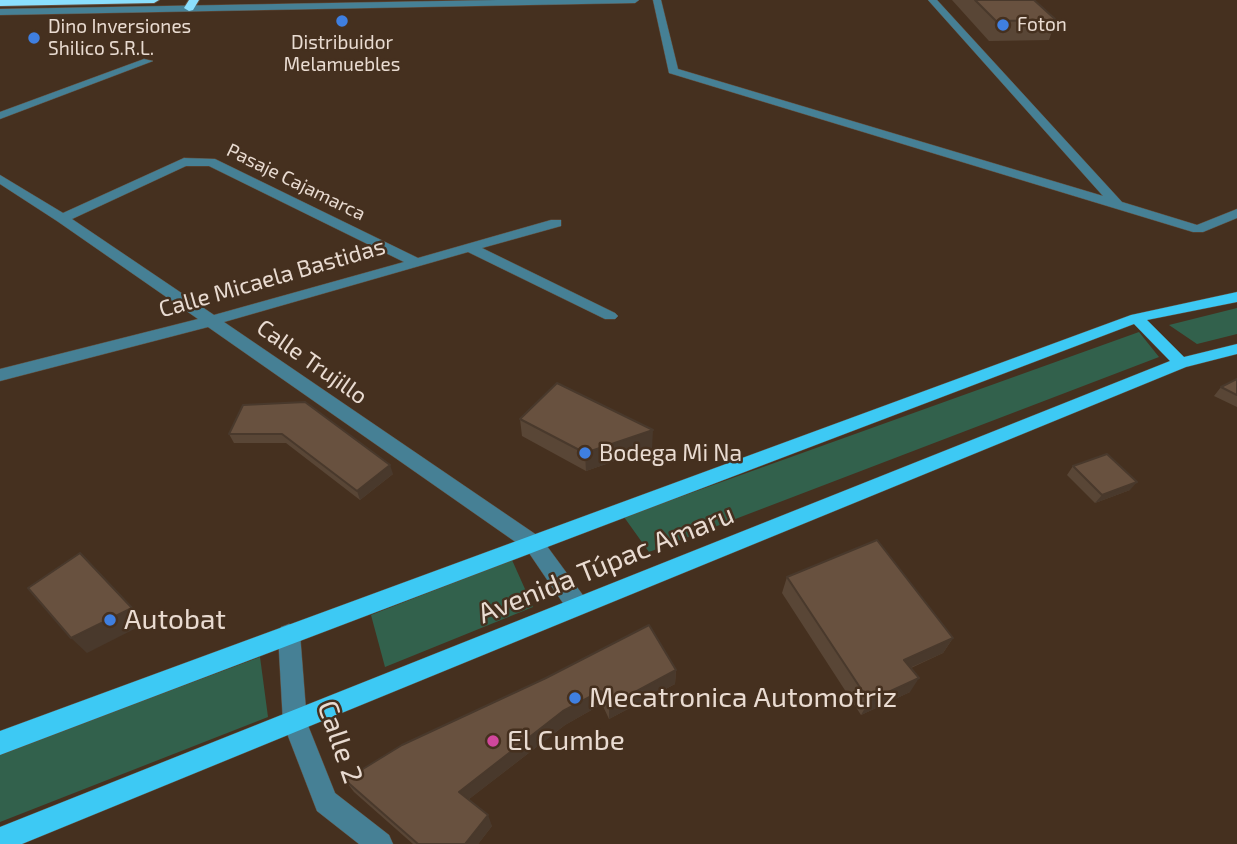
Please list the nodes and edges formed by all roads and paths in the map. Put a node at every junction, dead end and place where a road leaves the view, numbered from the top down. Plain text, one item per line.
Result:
1 (154, 0) edge
2 (635, 0) edge
3 (657, 0) edge
4 (932, 0) edge
5 (0, 3) edge
6 (192, 4) edge
7 (139, 5) edge
8 (0, 12) edge
9 (148, 61) dead end
10 (0, 116) edge
11 (0, 179) edge
12 (1118, 205) junction
13 (1237, 213) edge
14 (62, 218) junction
15 (556, 223) dead end
16 (468, 247) junction
17 (414, 261) junction
18 (1237, 297) edge
19 (610, 316) dead end
20 (1136, 318) junction
21 (211, 321) junction
22 (1237, 349) edge
23 (1181, 362) junction
24 (0, 375) edge
25 (534, 544) junction
26 (577, 605) junction
27 (289, 634) junction
28 (295, 723) junction
29 (0, 743) edge
30 (0, 841) edge
31 (380, 844) edge

1 - 7 highway
2 - 6 street
3 - 12 street
4 - 12 street
5 - 7 highway
6 - 7 street
7 - 8 street
9 - 10 street
11 - 14 street, Calle Trujillo
12 - 13 street
14 - 17 street, Pasaje Cajamarca
14 - 21 street, Calle Trujillo
15 - 16 street, Calle Micaela Bastidas
16 - 17 street, Calle Micaela Bastidas
16 - 19 street
17 - 21 street, Calle Micaela Bastidas
18 - 20 main road, Avenida Túpac Amaru
20 - 23 main road
20 - 25 main road, Avenida Túpac Amaru
21 - 24 street, Calle Micaela Bastidas
21 - 25 street, Calle Trujillo
22 - 23 main road, Avenida Túpac Amaru
23 - 26 main road, Avenida Túpac Amaru
25 - 26 street, Calle Trujillo
25 - 27 main road, Avenida Túpac Amaru
26 - 28 main road, Avenida Túpac Amaru
27 - 28 street, Calle 2
27 - 29 main road, Avenida Túpac Amaru
28 - 30 main road, Avenida Túpac Amaru
28 - 31 street, Calle 2

